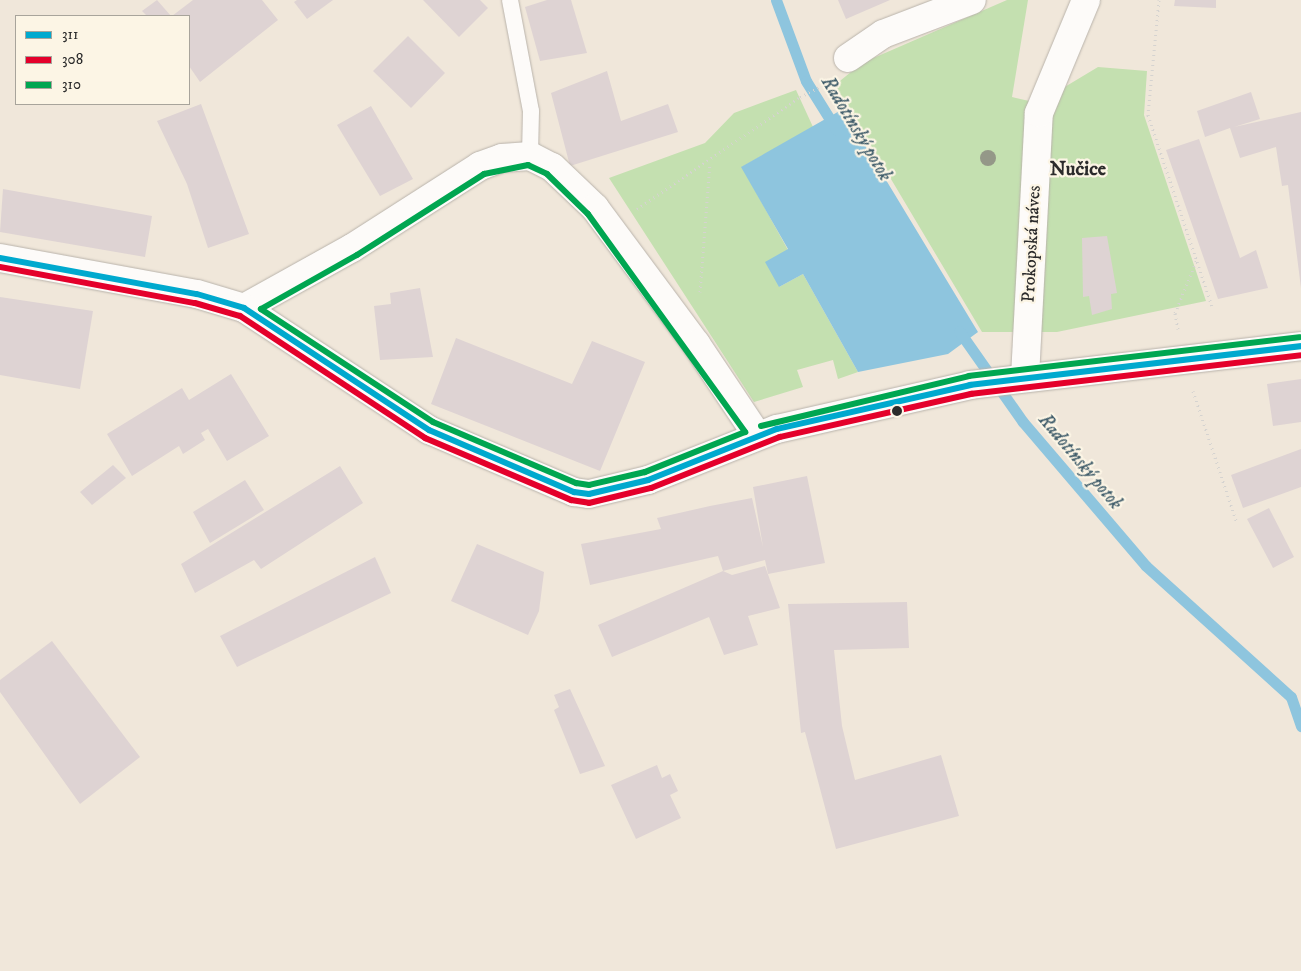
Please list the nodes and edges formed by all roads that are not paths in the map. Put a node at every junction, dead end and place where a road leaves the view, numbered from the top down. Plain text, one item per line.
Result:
1 (510, 0) edge
2 (972, 0) edge
3 (1086, 0) edge
4 (848, 58) dead end
5 (530, 156) junction
6 (0, 258) edge
7 (244, 308) junction
8 (1301, 346) edge
9 (1016, 378) junction
10 (757, 435) junction

1 - 5 lane
2 - 4 street
3 - 9 street, Prokopská náves
5 - 7 street
5 - 10 street
6 - 7 street
7 - 10 street
8 - 9 street
9 - 10 street

